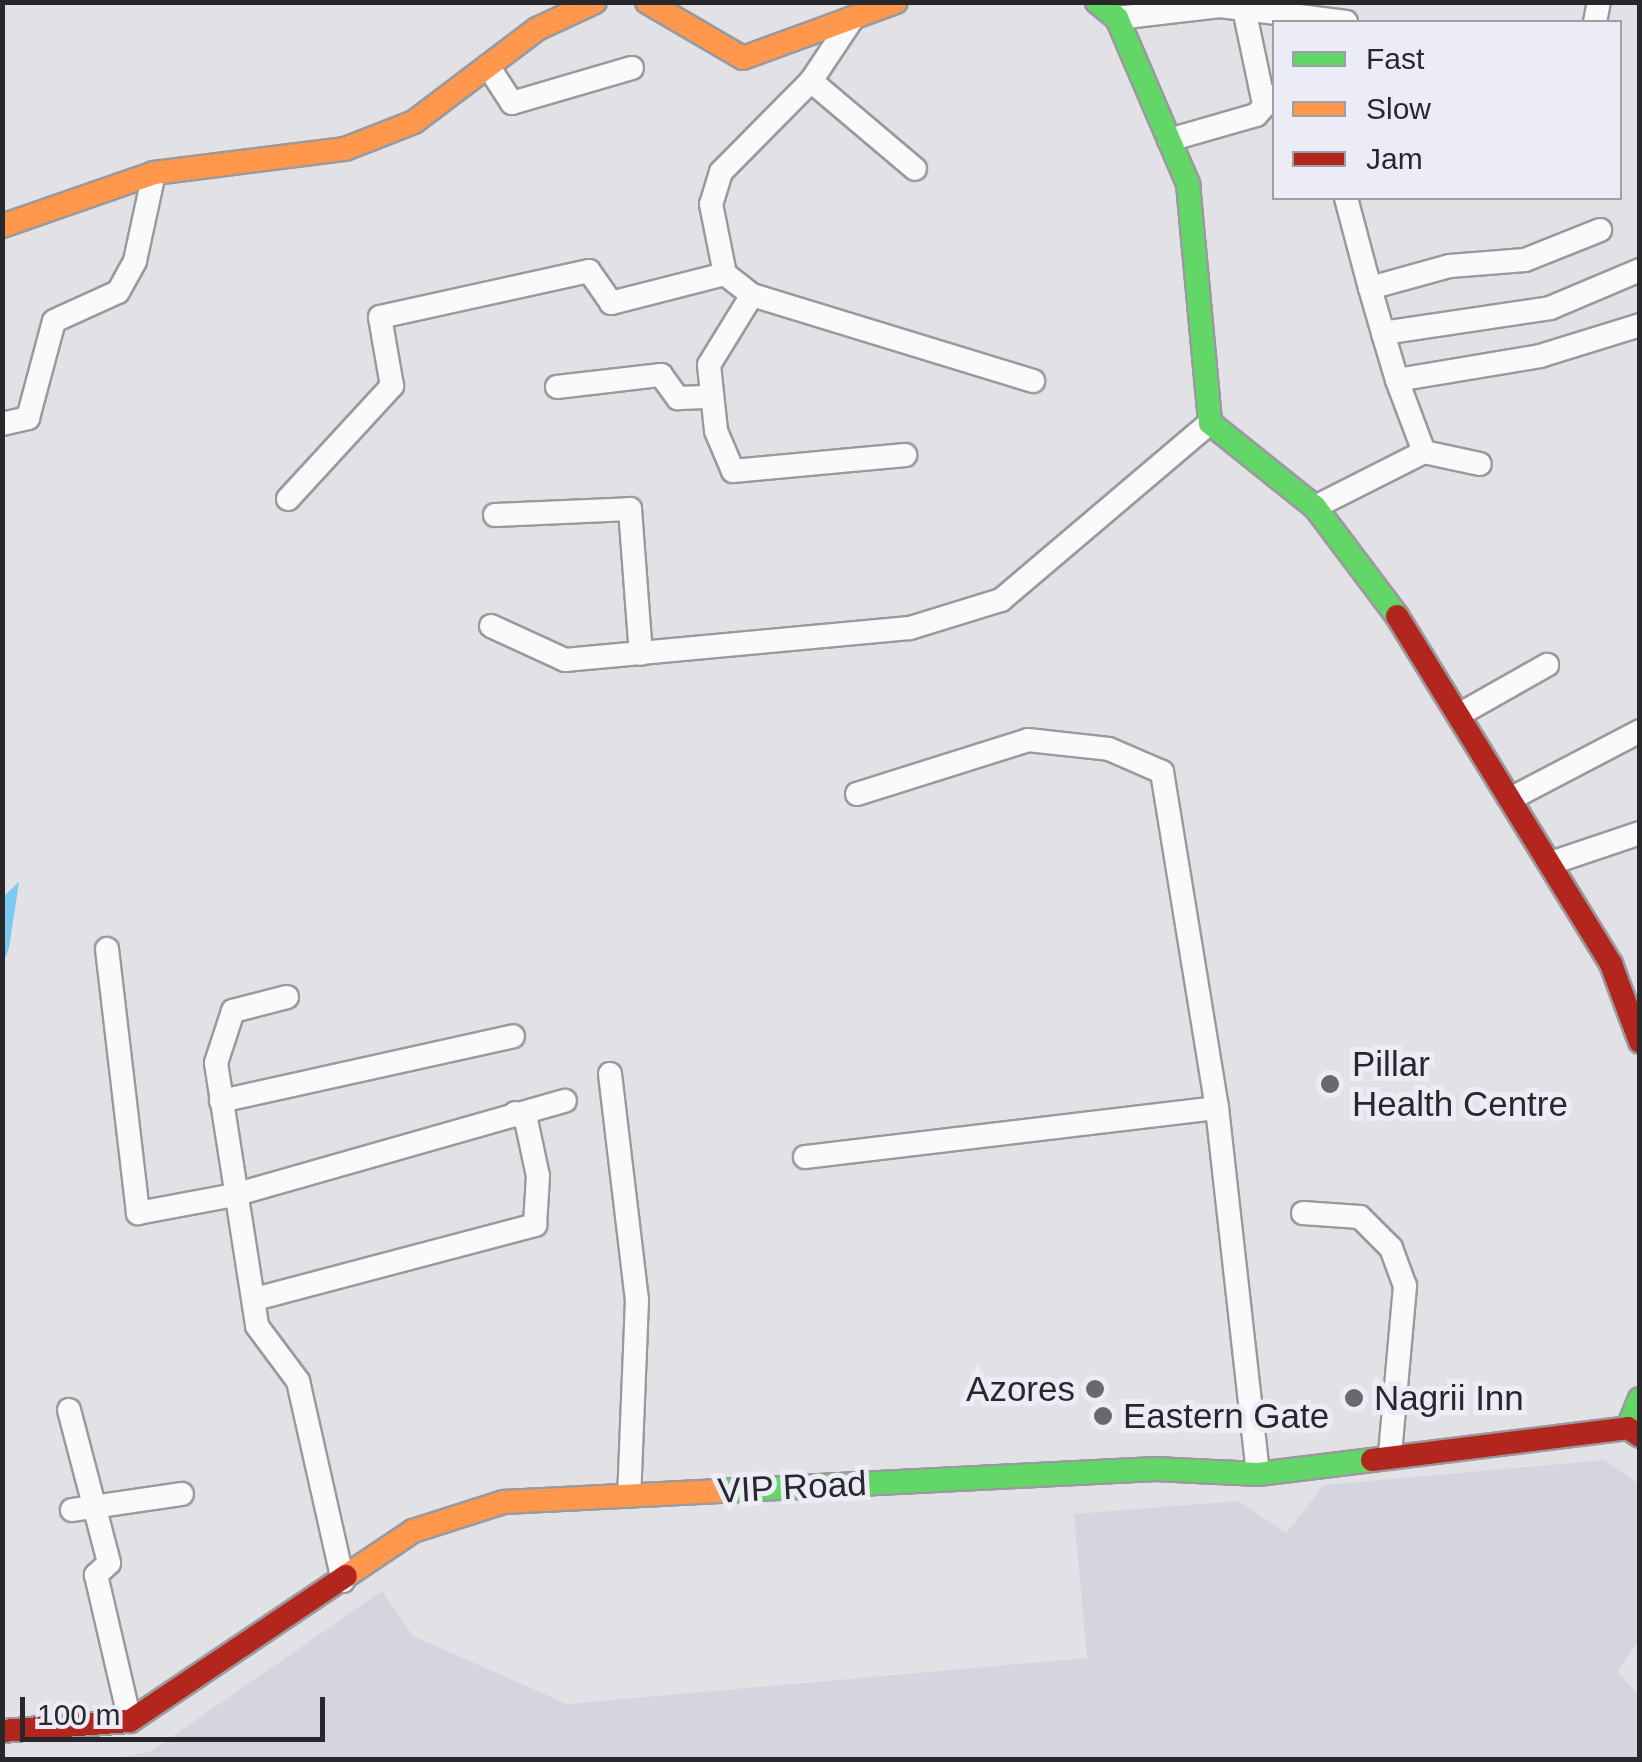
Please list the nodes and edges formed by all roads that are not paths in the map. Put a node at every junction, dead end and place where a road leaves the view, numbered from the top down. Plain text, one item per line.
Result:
1 (595, 2) edge
2 (646, 2) edge
3 (896, 2) edge
4 (1097, 2) edge
5 (1244, 10) junction
6 (853, 18) junction
7 (1118, 18) junction
8 (1329, 20) edge
9 (488, 66) junction
10 (632, 68) dead end
11 (811, 81) junction
12 (1269, 98) edge
13 (1170, 140) junction
14 (915, 169) dead end
15 (154, 173) junction
16 (1347, 200) edge
17 (2, 226) edge
18 (1600, 230) dead end
19 (1640, 270) edge
20 (725, 274) junction
21 (1370, 288) junction
22 (752, 294) junction
23 (1640, 325) edge
24 (1383, 333) junction
25 (1397, 380) junction
26 (1033, 381) dead end
27 (557, 387) dead end
28 (712, 397) junction
29 (1210, 423) junction
30 (2, 424) edge
31 (1424, 452) junction
32 (904, 454) dead end
33 (1480, 464) dead end
34 (288, 499) dead end
35 (1315, 507) junction
36 (495, 515) dead end
37 (491, 626) dead end
38 (641, 654) junction
39 (1547, 665) dead end
40 (1462, 713) junction
41 (1640, 730) edge
42 (858, 794) dead end
43 (1512, 798) junction
44 (1640, 833) edge
45 (1551, 863) junction
46 (107, 949) dead end
47 (288, 996) dead end
48 (513, 1036) dead end
49 (1639, 1037) edge
50 (610, 1074) dead end
51 (222, 1101) junction
52 (565, 1101) dead end
53 (1217, 1108) junction
54 (515, 1113) junction
55 (805, 1158) dead end
56 (234, 1195) junction
57 (1303, 1213) dead end
58 (255, 1299) junction
59 (1640, 1399) edge
60 (69, 1410) dead end
61 (1634, 1432) edge
62 (1390, 1456) junction
63 (1258, 1474) junction
64 (182, 1494) dead end
65 (630, 1496) junction
66 (83, 1508) junction
67 (343, 1580) junction
68 (130, 1721) junction
69 (2, 1731) edge

1 - 9 main road
2 - 6 main road
3 - 6 main road
4 - 7 main road
5 - 7 street
5 - 8 street
5 - 12 street
6 - 11 street
7 - 13 main road
9 - 10 street
9 - 15 main road
11 - 14 street
11 - 20 street
12 - 13 street
13 - 29 main road
15 - 17 main road
15 - 30 street
16 - 21 street
18 - 21 street
19 - 24 street
20 - 22 street
20 - 34 street
21 - 24 street
22 - 26 street
22 - 28 street
23 - 25 street
24 - 25 street
25 - 31 street
27 - 28 street
28 - 32 street
29 - 35 main road
29 - 38 street
31 - 33 street
31 - 35 street
35 - 40 main road
36 - 38 street
37 - 38 street
39 - 40 street
40 - 43 main road
41 - 43 street
42 - 53 street
43 - 45 main road
44 - 45 street
45 - 49 main road
46 - 56 street
47 - 51 street
48 - 51 street
50 - 65 street
51 - 56 street
52 - 54 street
53 - 55 street
53 - 63 street
54 - 56 street
54 - 58 street
56 - 58 street
57 - 62 street
58 - 67 street
59 - 61 main road
60 - 66 street
61 - 62 main road, VIP Road
62 - 63 main road, VIP Road
63 - 65 main road, VIP Road
64 - 66 street
65 - 67 main road, VIP Road
66 - 68 street
67 - 68 main road, VIP Road
68 - 69 main road, VIP Road

